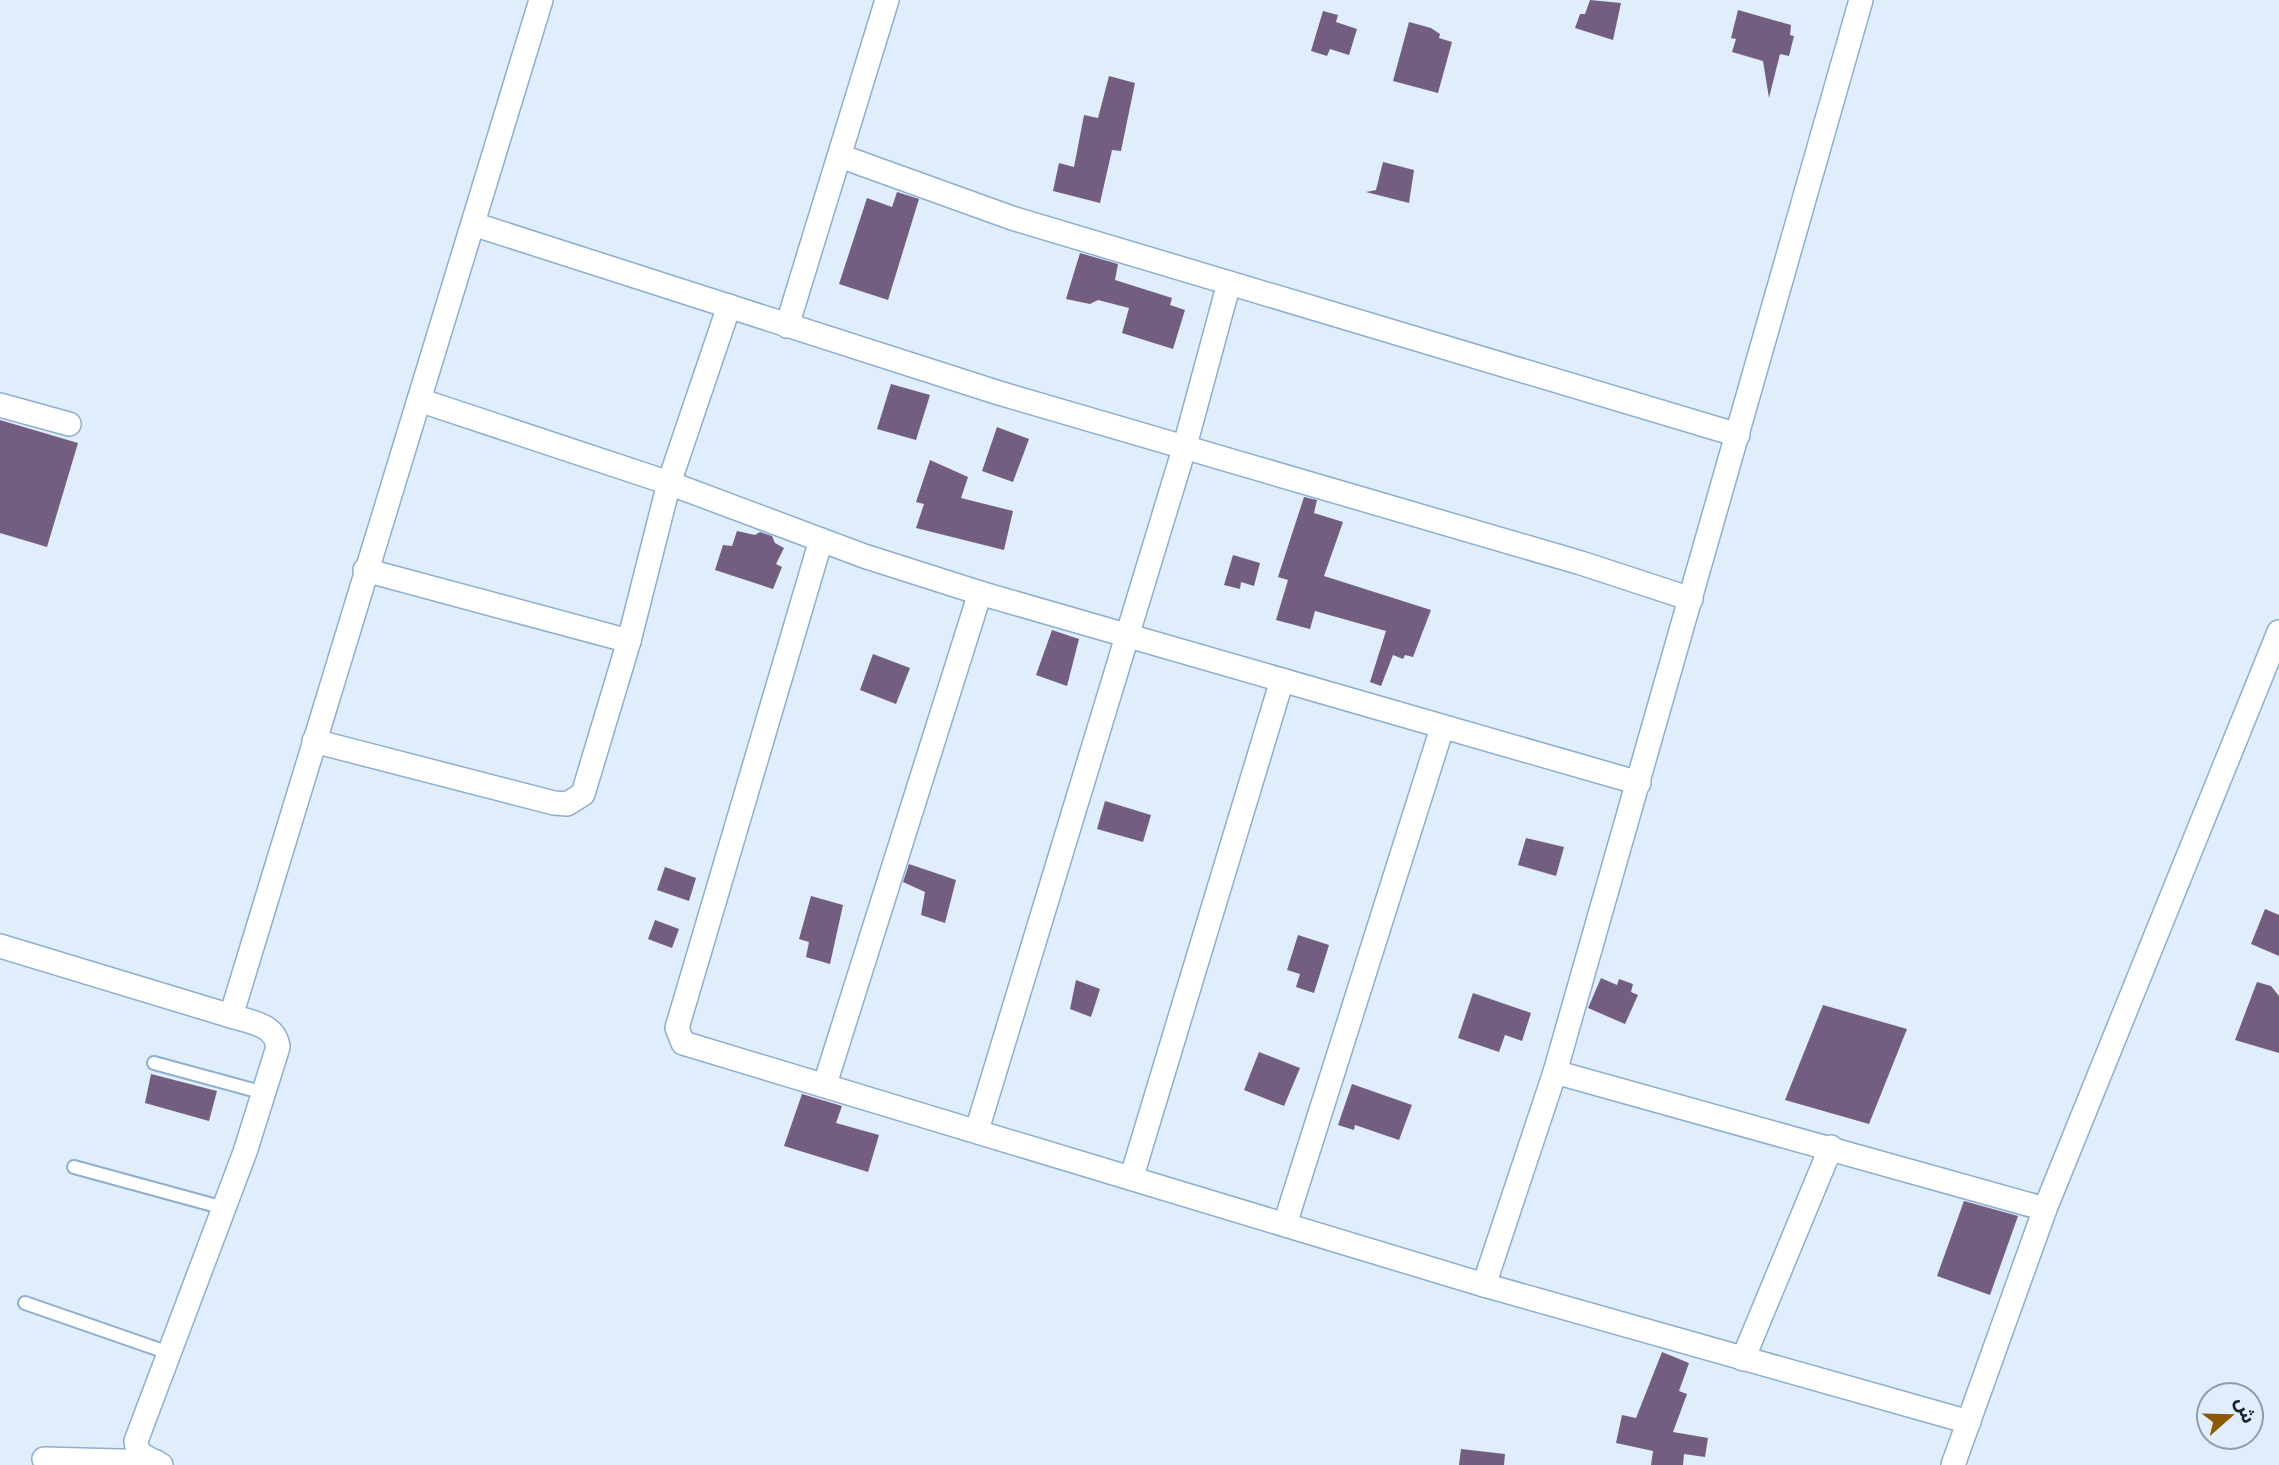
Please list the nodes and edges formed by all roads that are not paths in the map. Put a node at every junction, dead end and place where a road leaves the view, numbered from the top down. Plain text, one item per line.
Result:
1 (541, 0) edge
2 (887, 0) edge
3 (1861, 0) edge
4 (840, 156) junction
5 (473, 224) junction
6 (1229, 283) junction
7 (729, 306) junction
8 (788, 326) junction
9 (419, 400) junction
10 (0, 405) edge
11 (69, 424) dead end
12 (1738, 435) junction
13 (1184, 449) junction
14 (669, 483) junction
15 (821, 540) junction
16 (365, 570) junction
17 (980, 593) junction
18 (1691, 600) junction
19 (2279, 632) edge
20 (1128, 634) junction
21 (629, 641) junction
22 (1282, 680) junction
23 (1442, 728) junction
24 (314, 741) junction
25 (1639, 783) junction
26 (0, 946) edge
27 (231, 1016) junction
28 (154, 1063) dead end
29 (1555, 1072) junction
30 (825, 1084) junction
31 (264, 1093) junction
32 (977, 1130) junction
33 (1831, 1147) junction
34 (74, 1167) dead end
35 (1132, 1176) junction
36 (224, 1208) junction
37 (2045, 1209) junction
38 (1285, 1224) junction
39 (1484, 1285) junction
40 (25, 1303) dead end
41 (169, 1353) junction
42 (1743, 1359) junction
43 (1969, 1422) junction
44 (44, 1459) dead end
45 (159, 1464) edge
46 (1953, 1465) edge

1 - 5 street
2 - 4 street
3 - 12 street
4 - 6 street
4 - 8 street
5 - 7 street
5 - 9 street
6 - 12 street
6 - 13 street
7 - 8 street
7 - 14 street
8 - 13 street
9 - 14 street
9 - 16 street
10 - 11 street
12 - 18 street
13 - 18 street
13 - 20 street
14 - 15 street
14 - 21 street
15 - 17 street
15 - 30 street
16 - 21 street
16 - 24 street
17 - 20 street
17 - 30 street
18 - 25 street
19 - 37 street
20 - 22 street
20 - 32 street
21 - 24 street
22 - 23 street
22 - 35 street
23 - 25 street
23 - 38 street
24 - 27 street
25 - 29 street
26 - 27 street
27 - 31 street
28 - 31 lane
29 - 33 street
29 - 39 street
30 - 32 street
31 - 36 street
32 - 35 street
33 - 37 street
33 - 42 street
34 - 36 lane
35 - 38 street
36 - 41 street
37 - 43 street
38 - 39 street
39 - 42 street
40 - 41 lane
41 - 45 street
42 - 43 street
43 - 46 street
44 - 45 street

